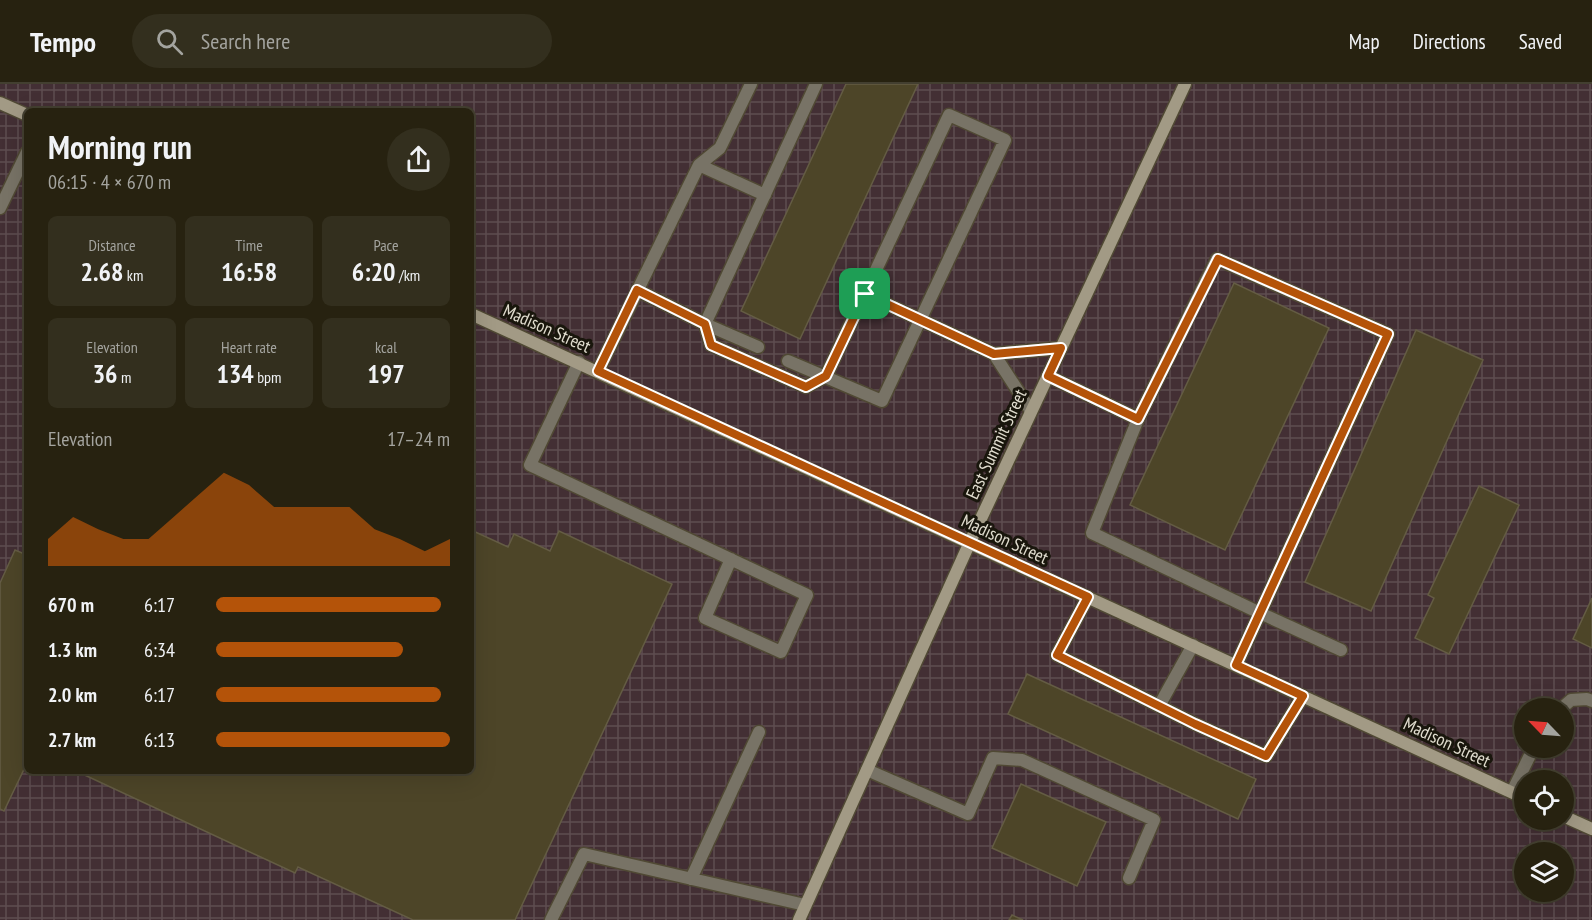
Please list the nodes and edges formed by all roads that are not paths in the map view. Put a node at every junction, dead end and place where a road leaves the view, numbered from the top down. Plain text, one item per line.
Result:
1 (751, 84) edge
2 (816, 84) edge
3 (1185, 84) edge
4 (0, 102) edge
5 (24, 114) edge
6 (24, 158) edge
7 (699, 165) junction
8 (765, 195) junction
9 (0, 208) edge
10 (637, 290) junction
11 (865, 294) junction
12 (474, 315) edge
13 (921, 320) junction
14 (705, 324) junction
15 (758, 347) dead end
16 (1061, 348) junction
17 (994, 354) junction
18 (788, 361) dead end
19 (579, 362) junction
20 (598, 371) junction
21 (826, 376) junction
22 (1048, 376) junction
23 (1031, 411) junction
24 (1138, 419) junction
25 (970, 542) junction
26 (731, 559) junction
27 (1088, 597) junction
28 (1260, 613) junction
29 (1193, 645) junction
30 (1341, 650) dead end
31 (1236, 665) junction
32 (1303, 696) junction
33 (1574, 700) edge
34 (1592, 701) edge
35 (1159, 706) junction
36 (759, 732) dead end
37 (1529, 758) edge
38 (867, 770) junction
39 (1512, 792) joint
40 (1574, 821) edge
41 (1592, 829) edge
42 (1129, 878) dead end
43 (691, 879) junction
44 (805, 905) junction
45 (551, 920) edge
46 (799, 920) edge

1 - 7 street
2 - 8 street
3 - 16 street, East Summit Street
4 - 5 street
6 - 9 street
7 - 8 street
7 - 10 street
8 - 14 street
10 - 14 street
10 - 20 street
11 - 13 street
11 - 13 street
11 - 21 street
12 - 19 street, Madison Street
13 - 17 street
13 - 21 street
14 - 15 street
14 - 21 street
16 - 17 street
16 - 22 street, East Summit Street
17 - 23 street
18 - 21 street
19 - 20 street, Madison Street
19 - 26 street
20 - 25 street, Madison Street
22 - 23 street, East Summit Street
22 - 24 street
23 - 25 street, East Summit Street
24 - 28 street
24 - 28 street
25 - 27 street, Madison Street
25 - 38 street, East Summit Street
26 - 26 street
27 - 29 street, Madison Street
27 - 35 street
28 - 30 street
28 - 31 street
29 - 31 street, Madison Street
29 - 35 street
31 - 32 street, Madison Street
32 - 35 street
32 - 39 street, Madison Street
33 - 34 street
36 - 43 street
37 - 39 street
38 - 42 street
38 - 44 street, East Summit Street
40 - 41 street
43 - 44 street
43 - 45 street
44 - 46 street, East Summit Street

